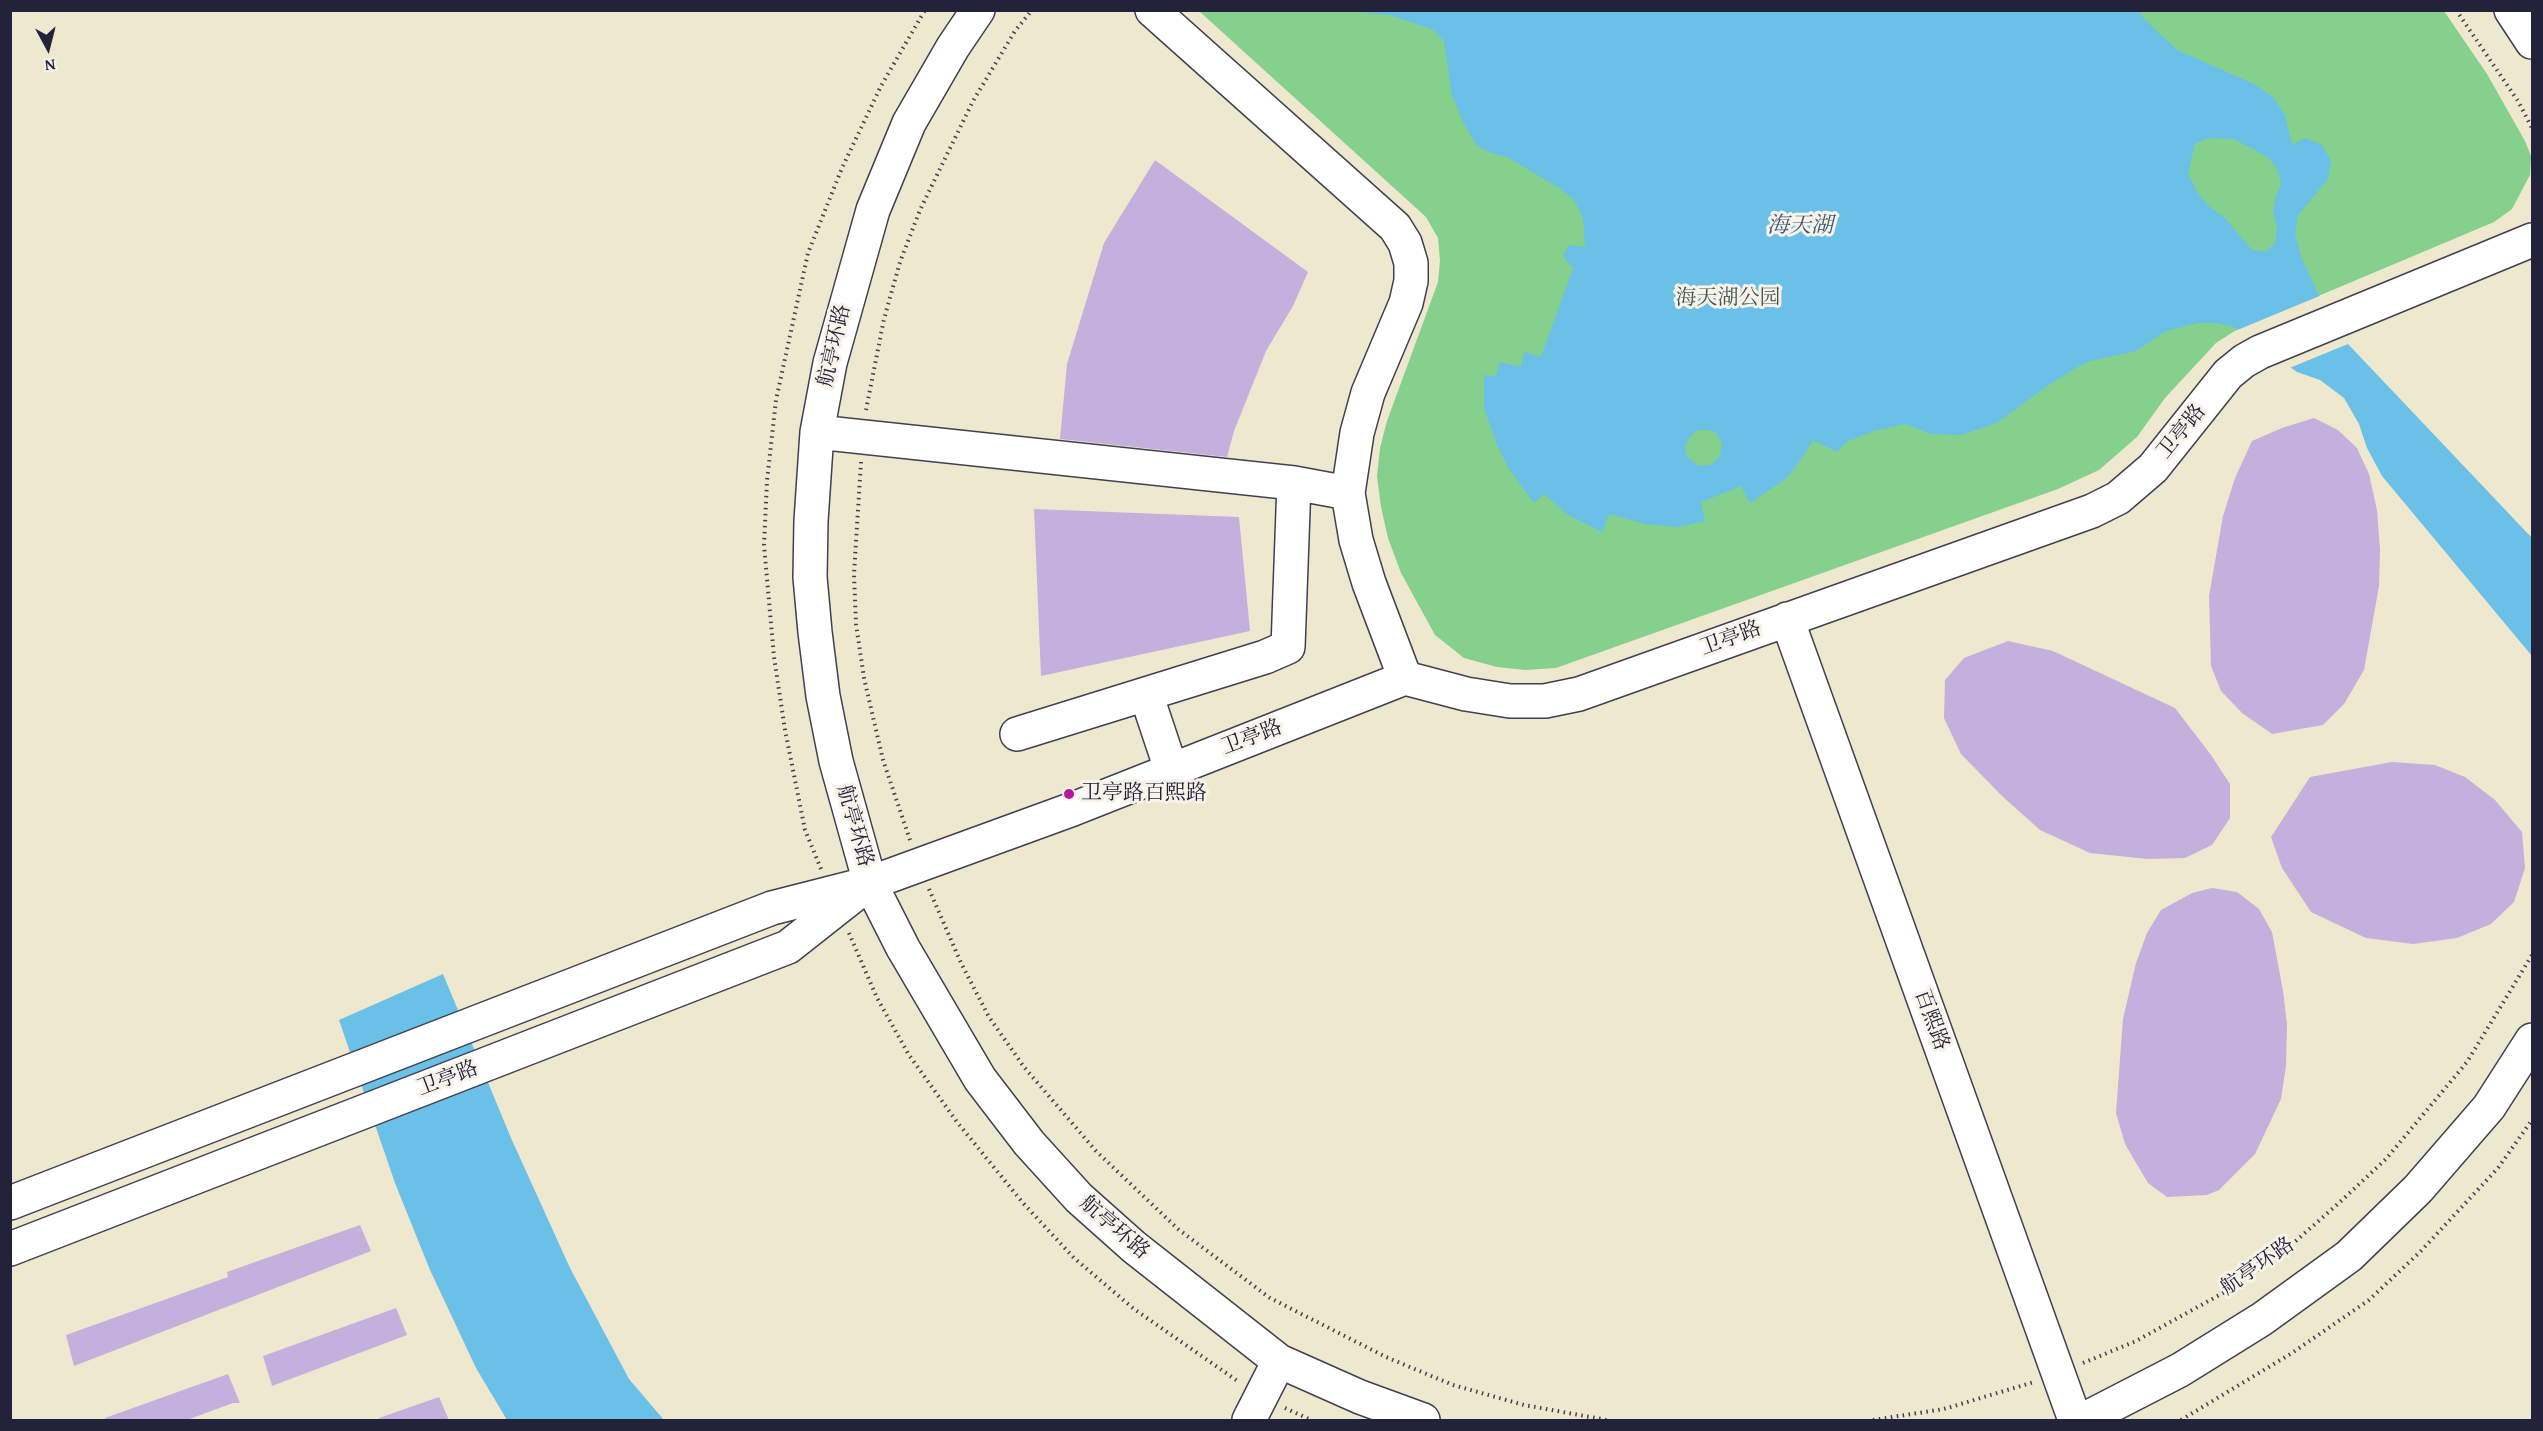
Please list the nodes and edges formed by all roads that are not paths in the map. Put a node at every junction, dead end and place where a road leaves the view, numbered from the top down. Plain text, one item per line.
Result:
1 (978, 10) edge
2 (1152, 10) edge
3 (2511, 10) edge
4 (2532, 42) edge
5 (2532, 240) edge
6 (817, 432) junction
7 (1294, 483) junction
8 (1348, 493) junction
9 (1787, 619) junction
10 (1405, 678) junction
11 (1146, 694) junction
12 (1017, 734) dead end
13 (1171, 769) junction
14 (870, 883) junction
15 (2532, 1040) edge
16 (10, 1203) edge
17 (10, 1249) edge
18 (1279, 1361) junction
19 (1249, 1420) edge
20 (1423, 1420) edge
21 (2074, 1420) edge
22 (2084, 1420) edge

1 - 6 street, 航亭环路
2 - 8 street
3 - 4 street
5 - 9 street, 卫亭路
6 - 7 street
6 - 14 street, 航亭环路
7 - 8 street
7 - 11 street
8 - 10 street
9 - 10 street, 卫亭路
9 - 21 street, 百熙路
10 - 13 street, 卫亭路
11 - 12 street
11 - 13 street
13 - 14 street, 卫亭路
14 - 16 street, 卫亭路
14 - 17 street, 卫亭路
14 - 18 street, 航亭环路
15 - 22 street, 航亭环路
18 - 19 street
18 - 20 street, 航亭环路

